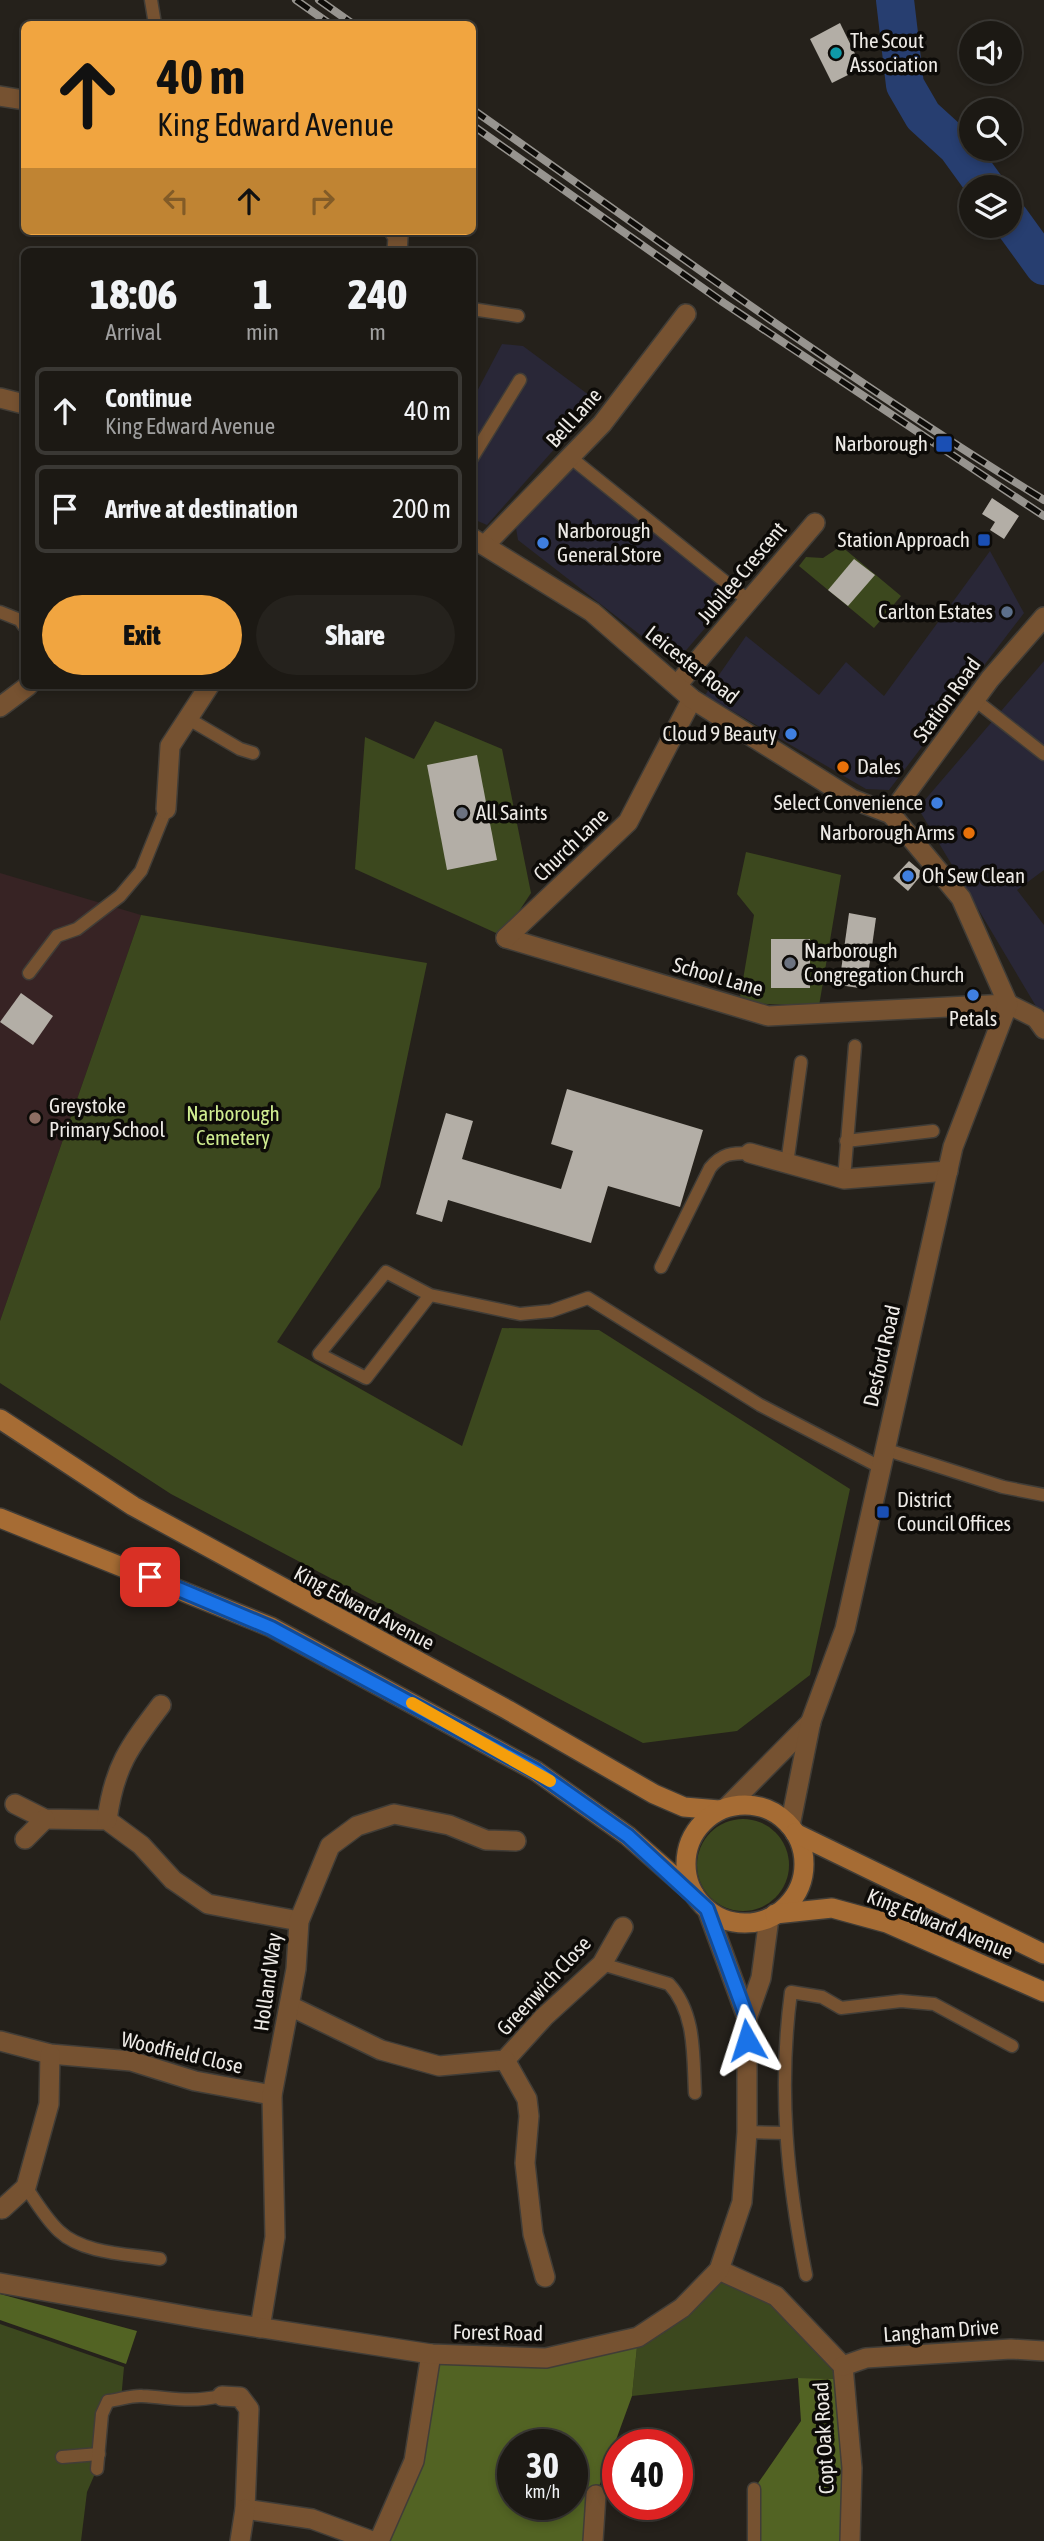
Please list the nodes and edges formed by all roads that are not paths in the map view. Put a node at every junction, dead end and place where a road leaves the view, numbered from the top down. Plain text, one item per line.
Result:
1 (151, 0) edge
2 (154, 21) edge
3 (0, 96) edge
4 (21, 100) edge
5 (476, 310) edge
6 (686, 314) dead end
7 (518, 316) dead end
8 (520, 380) dead end
9 (0, 398) edge
10 (21, 403) edge
11 (476, 452) edge
12 (570, 457) junction
13 (815, 523) dead end
14 (480, 541) edge
15 (749, 601) junction
16 (0, 612) edge
17 (1044, 617) edge
18 (21, 622) edge
19 (677, 685) junction
20 (24, 689) edge
21 (207, 689) edge
22 (692, 699) junction
23 (975, 700) junction
24 (0, 707) edge
25 (187, 718) junction
26 (253, 753) dead end
27 (1044, 754) edge
28 (166, 809) joint
29 (891, 814) junction
30 (506, 939) joint
31 (29, 973) dead end
32 (1008, 1004) junction
33 (1041, 1022) edge
34 (855, 1046) dead end
35 (801, 1062) dead end
36 (933, 1131) dead end
37 (846, 1141) junction
38 (750, 1153) joint
39 (787, 1164) junction
40 (948, 1171) junction
41 (844, 1180) junction
42 (660, 1267) dead end
43 (430, 1295) junction
44 (0, 1419) edge
45 (882, 1458) junction
46 (1044, 1495) edge
47 (0, 1518) edge
48 (161, 1705) dead end
49 (811, 1721) junction
50 (15, 1804) dead end
51 (723, 1809) junction
52 (45, 1819) junction
53 (107, 1820) junction
54 (793, 1829) junction
55 (25, 1839) dead end
56 (516, 1841) dead end
57 (701, 1902) junction
58 (772, 1916) junction
59 (299, 1921) junction
60 (623, 1927) dead end
61 (1044, 1954) edge
62 (602, 1964) junction
63 (1044, 1992) edge
64 (290, 2006) junction
65 (747, 2018) junction
66 (0, 2041) edge
67 (1012, 2046) dead end
68 (50, 2054) junction
69 (505, 2060) junction
70 (695, 2093) dead end
71 (272, 2095) junction
72 (747, 2132) junction
73 (785, 2133) junction
74 (26, 2187) junction
75 (2, 2209) dead end
76 (160, 2259) dead end
77 (719, 2270) junction
78 (806, 2275) dead end
79 (545, 2277) dead end
80 (0, 2283) edge
81 (260, 2328) junction
82 (1044, 2351) edge
83 (431, 2354) junction
84 (843, 2366) junction
85 (222, 2396) joint
86 (99, 2454) junction
87 (62, 2457) dead end
88 (97, 2469) dead end
89 (754, 2489) dead end
90 (596, 2495) dead end
91 (245, 2509) junction
92 (240, 2541) edge
93 (372, 2541) edge
94 (379, 2541) edge
95 (593, 2541) edge
96 (754, 2541) edge
97 (850, 2541) edge

1 - 2 lane
3 - 4 street
5 - 7 lane
6 - 12 street, Bell Lane
8 - 11 lane
9 - 10 street
12 - 14 street, Bell Lane
12 - 15 lane
13 - 15 street, Jubilee Crescent
14 - 19 street, Leicester Road
15 - 19 street, Jubilee Crescent
16 - 18 lane
17 - 23 street, Station Road
19 - 22 street, Leicester Road
20 - 24 street
21 - 25 street
22 - 29 street, Leicester Road
22 - 30 street, Church Lane
23 - 27 lane
23 - 29 street, Station Road
25 - 26 lane
25 - 28 street
28 - 31 lane
29 - 32 street
30 - 32 street, School Lane
32 - 33 street
32 - 40 street, Desford Road
34 - 37 lane
35 - 39 lane
36 - 37 lane
37 - 41 lane
38 - 39 street
38 - 42 lane
39 - 41 street
40 - 41 street
40 - 45 street, Desford Road
43 - 43 lane
43 - 45 lane
44 - 51 main road, King Edward Avenue
45 - 46 lane
45 - 49 street, Desford Road
47 - 57 main road, King Edward Avenue
48 - 53 street
49 - 51 street, Desford Road
49 - 54 street, Desford Road
50 - 52 street
51 - 54 main road, King Edward Avenue
51 - 57 main road
52 - 53 street
52 - 55 street
53 - 59 street
54 - 58 main road
54 - 61 main road, King Edward Avenue
56 - 59 street, Holland Way
57 - 58 main road, King Edward Avenue
57 - 65 street, Forest Road
58 - 63 main road, King Edward Avenue
58 - 65 street, Forest Road
59 - 64 street, Holland Way
60 - 62 street, Greenwich Close
62 - 69 street, Greenwich Close
62 - 70 lane
64 - 69 street, Greenwich Close
64 - 71 street, Holland Way
65 - 72 street, Forest Road
66 - 68 street, Woodfield Close
67 - 73 lane
68 - 71 street, Woodfield Close
68 - 74 street
69 - 79 street
71 - 81 street, Holland Way
72 - 73 lane
72 - 77 street, Forest Road
73 - 78 lane
74 - 75 street
74 - 76 lane
77 - 83 street, Forest Road
77 - 84 street, Copt Oak Road
80 - 81 street, Forest Road
81 - 83 street, Forest Road
82 - 84 street, Langham Drive
83 - 94 street
84 - 97 street, Copt Oak Road
85 - 86 lane
85 - 91 street
86 - 87 lane
86 - 88 lane
89 - 96 lane
90 - 95 street
91 - 92 street
91 - 93 street

